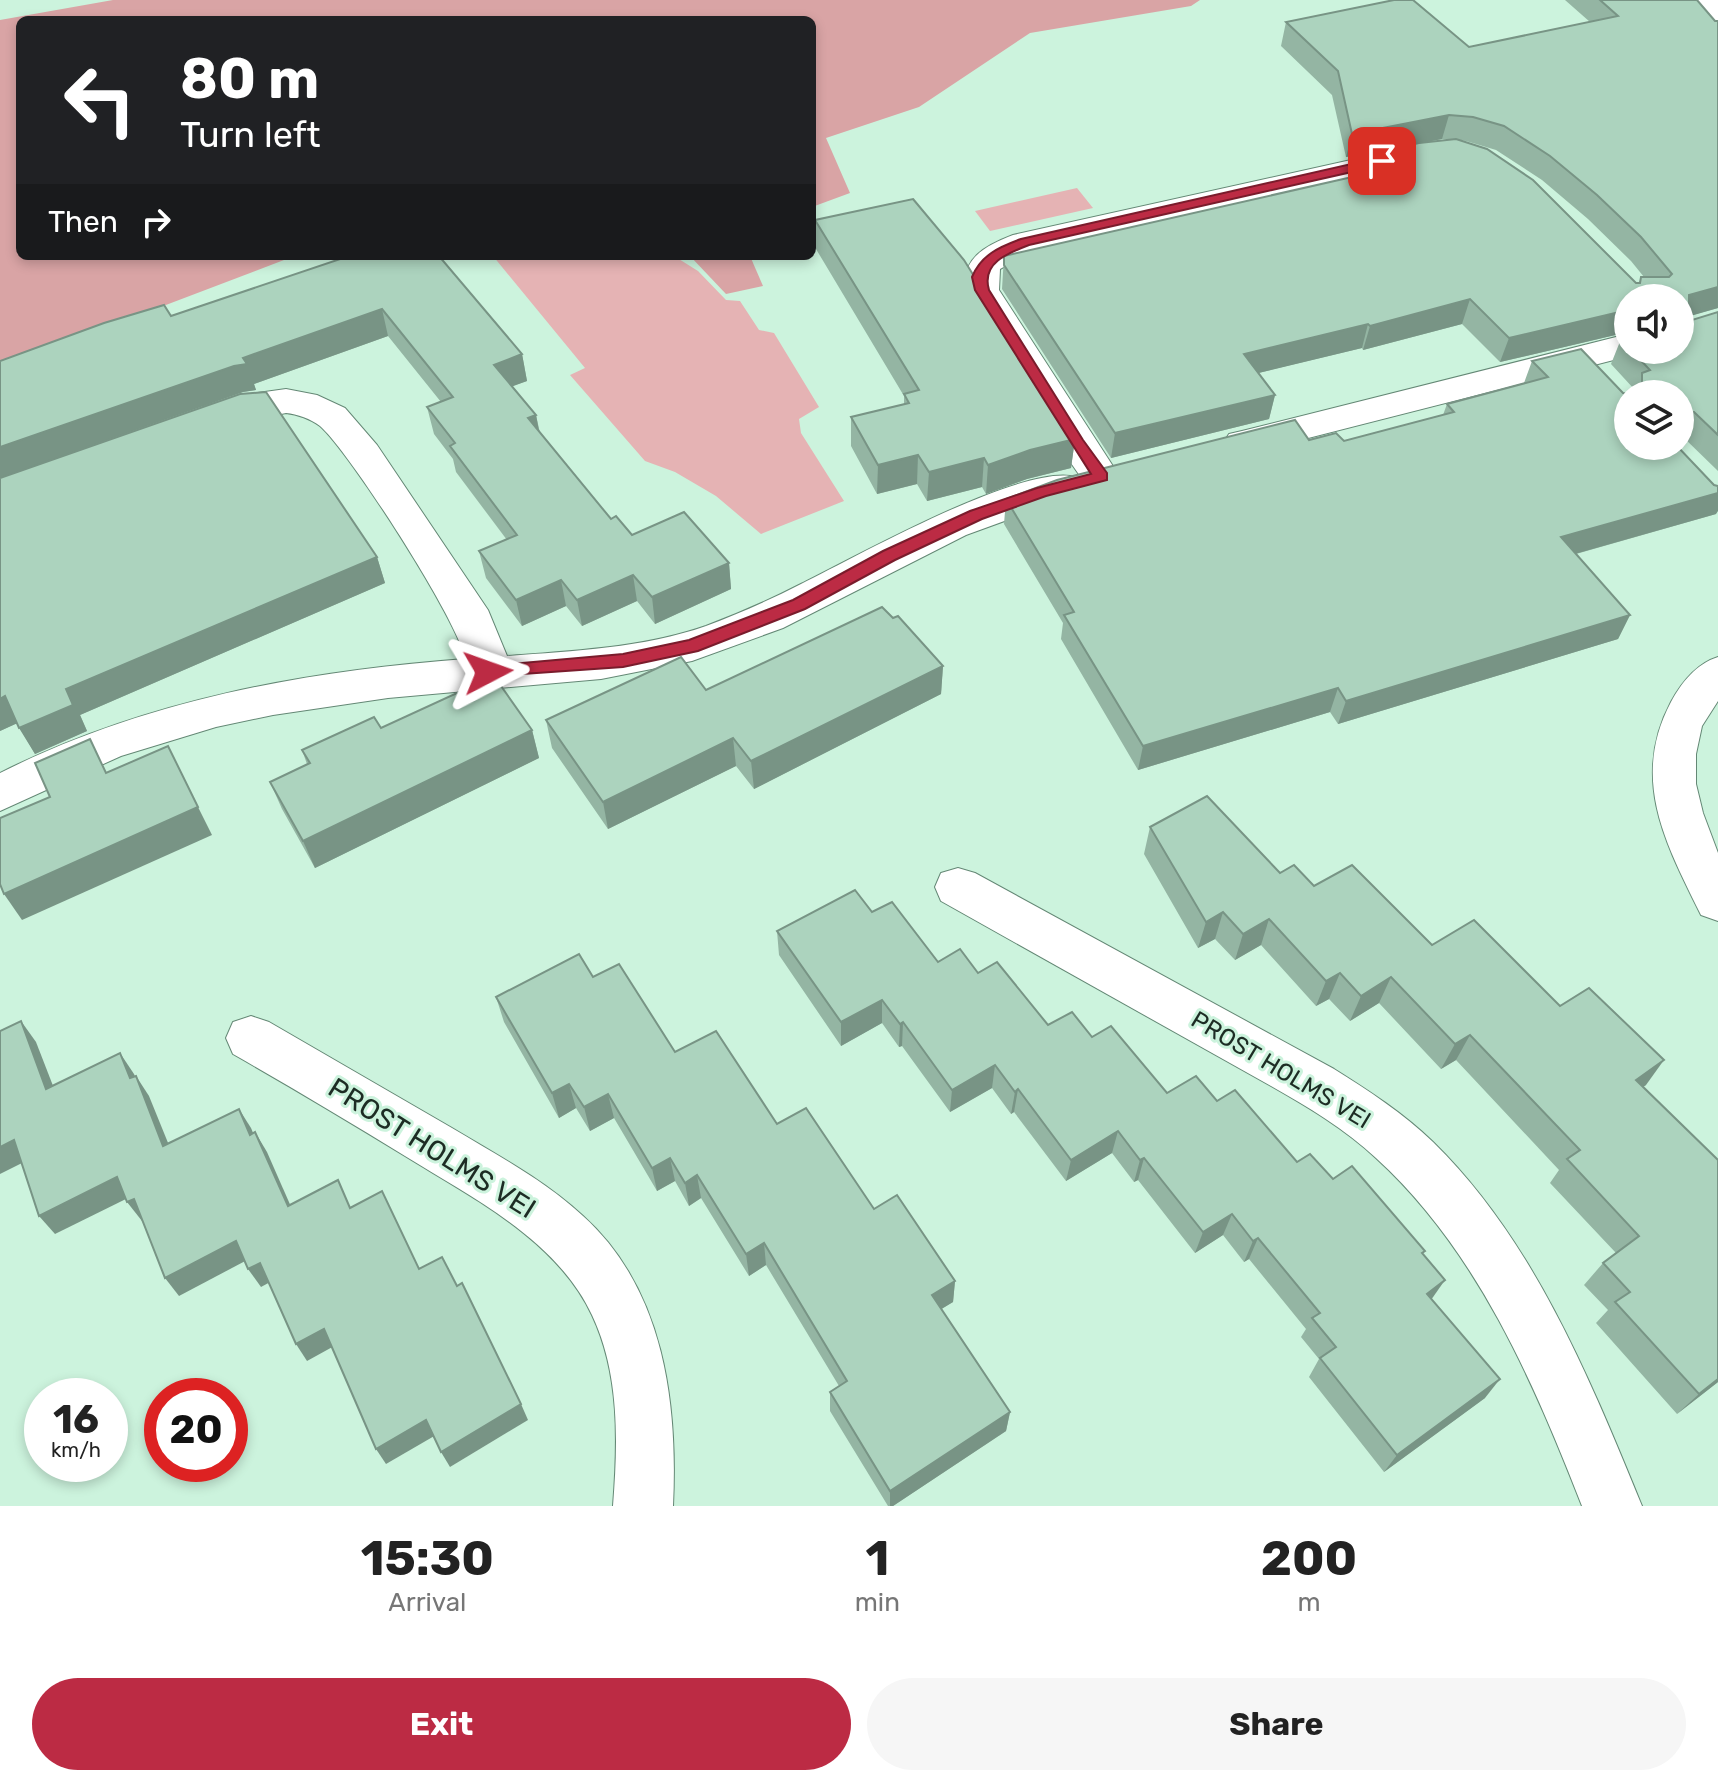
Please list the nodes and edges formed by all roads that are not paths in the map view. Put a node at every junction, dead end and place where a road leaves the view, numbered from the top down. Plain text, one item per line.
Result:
1 (1711, 0) edge
2 (1718, 36) edge
3 (1447, 151) edge
4 (1614, 348) edge
5 (1579, 357) junction
6 (1608, 387) edge
7 (189, 424) edge
8 (1203, 452) edge
9 (488, 672) junction
10 (1718, 673) edge
11 (0, 793) edge
12 (958, 887) dead end
13 (1718, 901) edge
14 (251, 1038) dead end
15 (643, 1506) edge
16 (1612, 1506) edge

1 - 2 street
3 - 9 street
4 - 5 street
5 - 6 street
5 - 8 street
7 - 9 street
9 - 11 street
10 - 13 street
12 - 16 street, PROST HOLMS VEI
14 - 15 street, PROST HOLMS VEI

